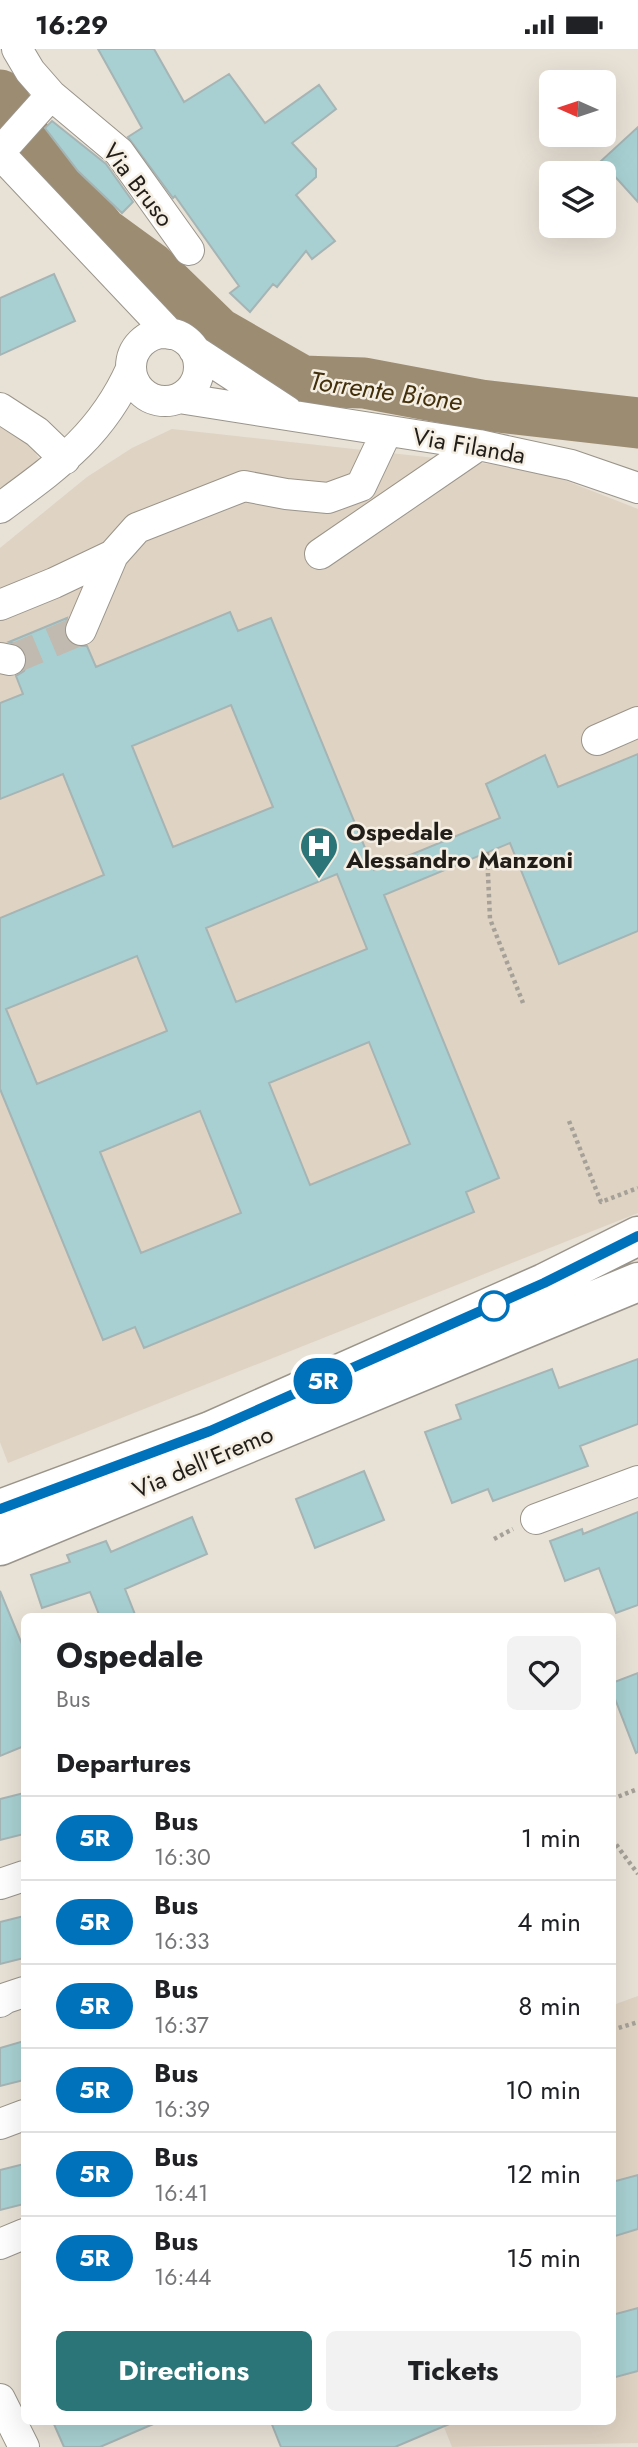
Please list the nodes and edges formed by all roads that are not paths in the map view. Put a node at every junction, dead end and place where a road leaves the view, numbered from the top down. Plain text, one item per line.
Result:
1 (17, 49) edge
2 (44, 103) junction
3 (4, 148) edge
4 (189, 250) dead end
5 (112, 275) junction
6 (182, 342) junction
7 (133, 359) junction
8 (179, 398) junction
9 (0, 408) edge
10 (296, 417) junction
11 (387, 431) junction
12 (479, 445) junction
13 (65, 459) junction
14 (638, 488) edge
15 (0, 507) edge
16 (320, 554) dead end
17 (113, 555) junction
18 (0, 605) edge
19 (81, 630) tunnel mouth
20 (638, 722) edge
21 (597, 740) dead end
22 (638, 1236) edge
23 (638, 1282) edge
24 (638, 1481) edge
25 (0, 1509) edge
26 (536, 1519) dead end
27 (0, 1546) edge
28 (21, 1877) edge
29 (0, 1884) edge
30 (21, 1993) edge
31 (0, 2002) edge
32 (21, 2116) edge
33 (0, 2124) edge
34 (21, 2235) edge
35 (0, 2244) edge
36 (0, 2399) edge
37 (24, 2447) edge

1 - 2 street, Via Bruso
2 - 3 street, Via Filanda
2 - 4 street, Via Bruso
3 - 5 street, Via Filanda
5 - 6 street, Via Filanda
5 - 7 street, Via Filanda
6 - 7 street
6 - 8 street
6 - 10 street, Via Filanda
7 - 8 street, Via Filanda
7 - 13 street
8 - 10 street, Via Filanda
9 - 13 street
10 - 11 street, Via Filanda
11 - 12 street, Via Filanda
11 - 17 street
12 - 14 street, Via Filanda
12 - 16 street
13 - 15 street
17 - 18 street
17 - 19 street
20 - 21 street
22 - 25 main road, Via dell'Eremo
23 - 27 main road, Via dell'Eremo
24 - 26 street
28 - 29 street
30 - 31 street
32 - 33 street
34 - 35 street
36 - 37 street

